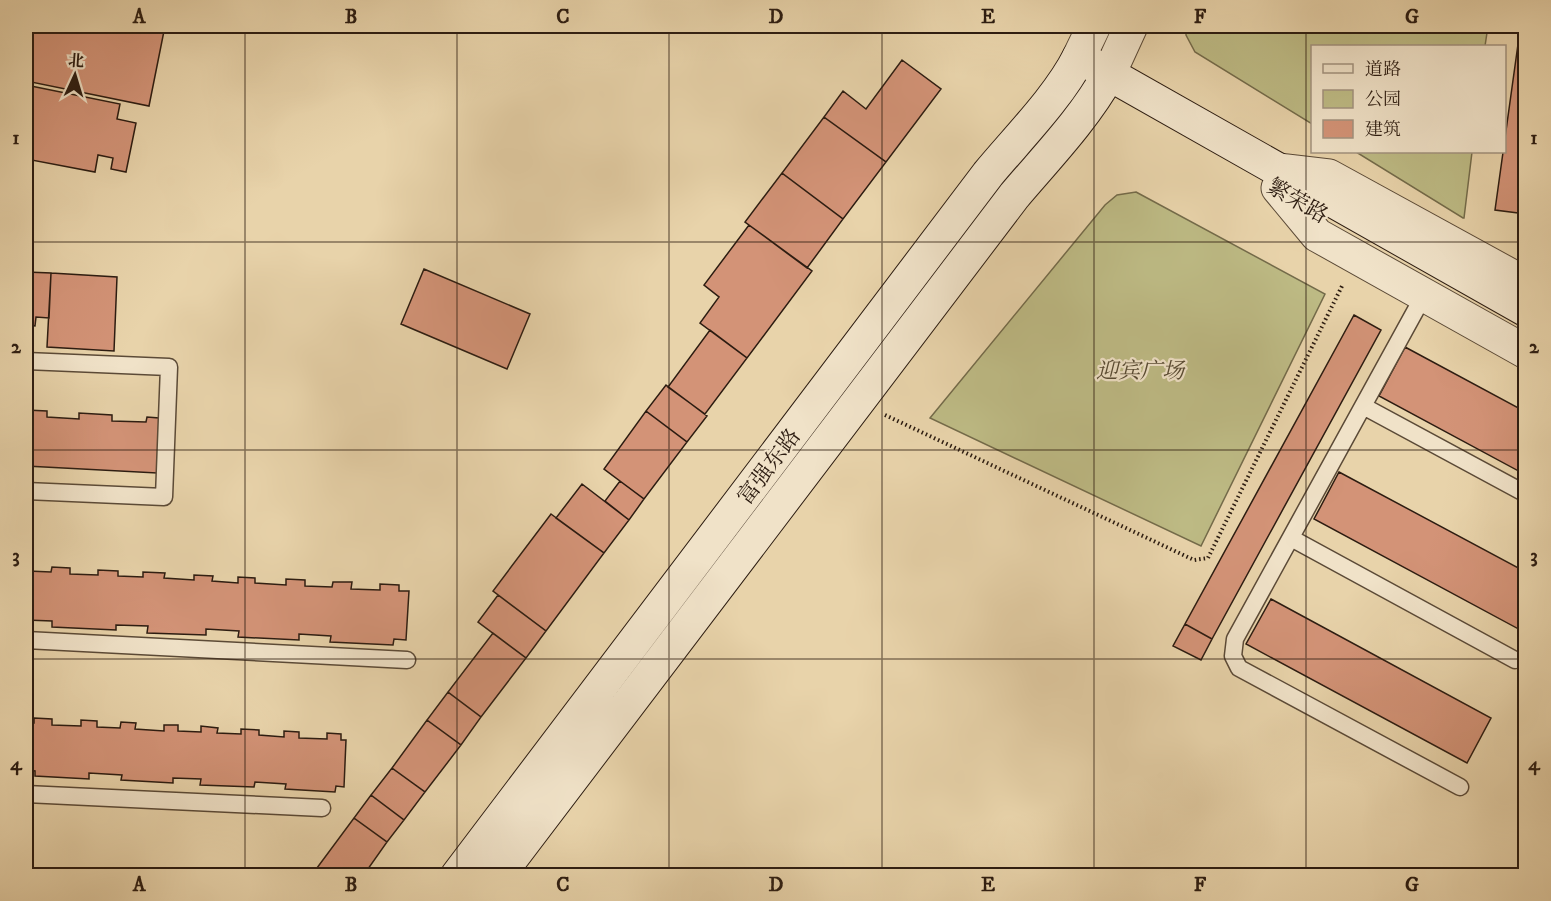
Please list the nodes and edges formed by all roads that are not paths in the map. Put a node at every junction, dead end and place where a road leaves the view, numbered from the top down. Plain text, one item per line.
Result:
1 (1094, 26) edge
2 (1131, 26) edge
3 (1075, 64) junction
4 (1105, 81) junction
5 (1278, 179) junction
6 (1526, 284) edge
7 (1424, 295) junction
8 (1526, 310) edge
9 (1526, 329) edge
10 (1526, 352) edge
11 (26, 361) edge
12 (1363, 406) junction
13 (26, 491) edge
14 (1526, 494) edge
15 (1291, 538) junction
16 (26, 640) edge
17 (407, 660) dead end
18 (1515, 660) dead end
19 (1460, 787) dead end
20 (26, 794) edge
21 (322, 808) dead end
22 (457, 876) edge
23 (498, 876) edge

1 - 3 main road, 富强东路
2 - 4 main road, 富强东路
3 - 4 main road, 繁荣路
3 - 22 main road, 富强东路
4 - 5 main road, 繁荣路
4 - 23 main road, 富强东路
5 - 6 main road
5 - 7 main road
5 - 8 main road, 繁荣路
5 - 9 main road, 繁荣路
7 - 10 main road
7 - 12 lane
11 - 13 lane
12 - 14 lane
12 - 15 lane
15 - 18 lane
15 - 19 lane
16 - 17 lane
20 - 21 lane

